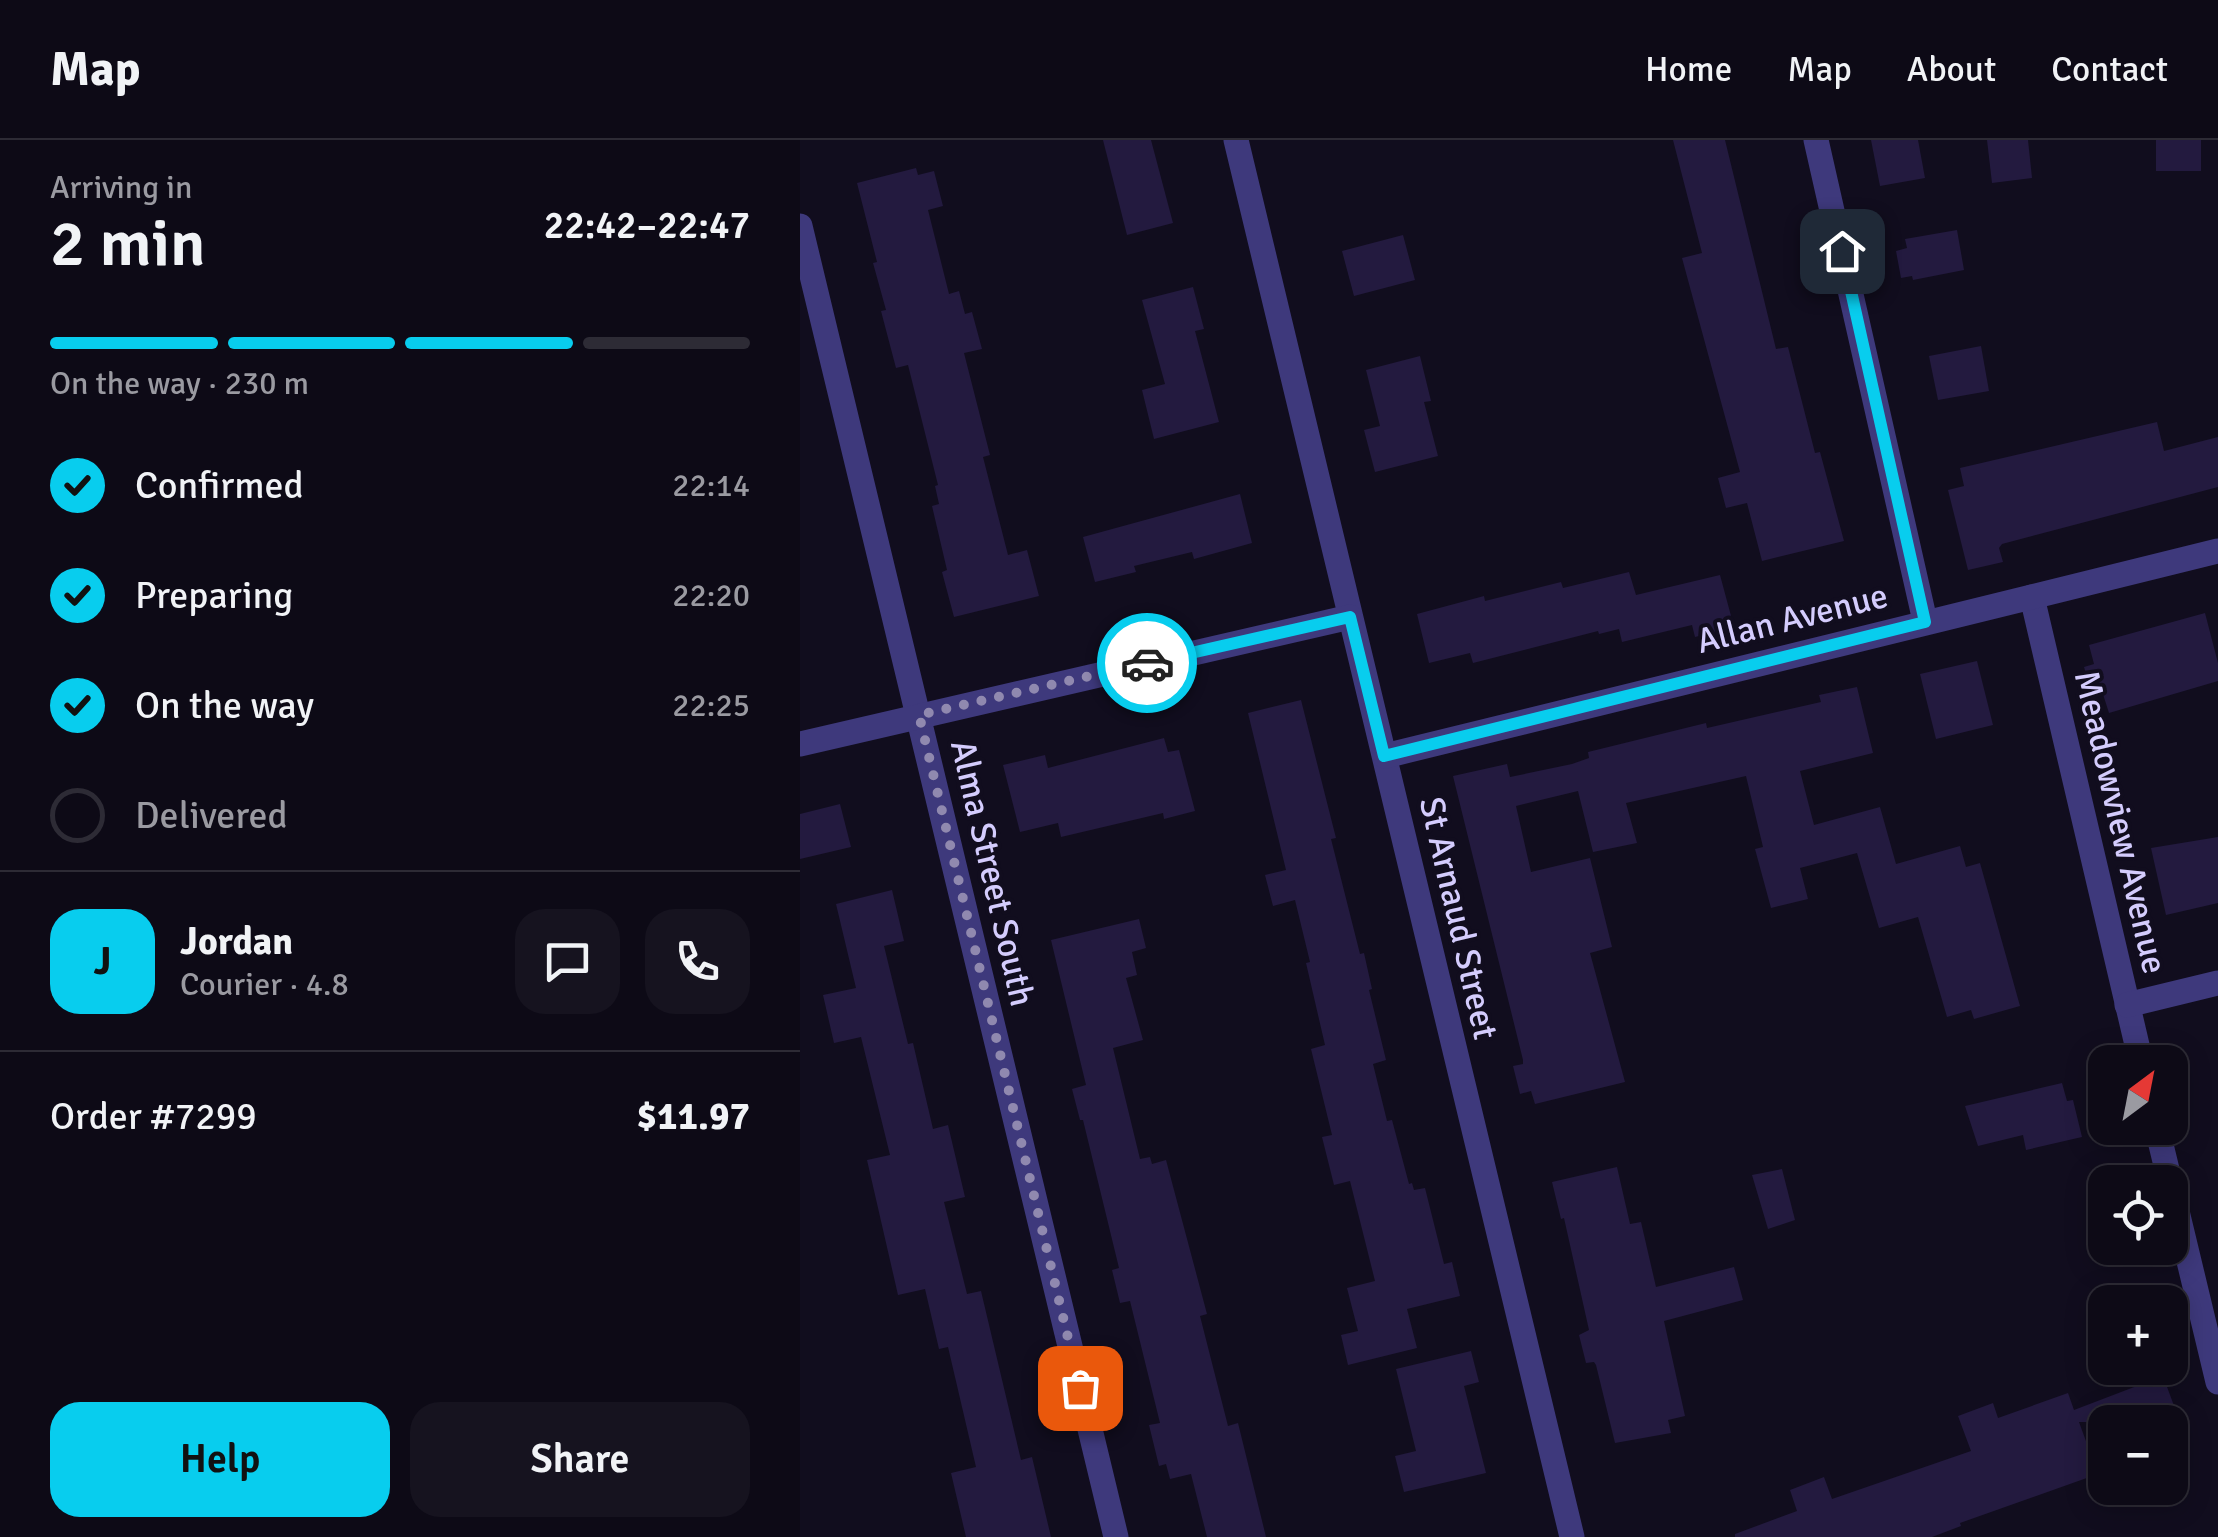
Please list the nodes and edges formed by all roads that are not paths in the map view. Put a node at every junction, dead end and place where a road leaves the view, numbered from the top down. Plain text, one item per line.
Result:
1 (1236, 140) edge
2 (1816, 140) edge
3 (800, 226) edge
4 (2218, 551) edge
5 (2032, 597) junction
6 (1350, 617) junction
7 (1925, 622) junction
8 (919, 715) junction
9 (800, 744) edge
10 (1384, 756) junction
11 (2218, 983) edge
12 (2127, 1005) junction
13 (2137, 1045) edge
14 (2161, 1145) edge
15 (2218, 1382) edge
16 (1116, 1537) edge
17 (1572, 1537) edge

1 - 6 street, St Arnaud Street
2 - 7 street
3 - 8 street, Alma Street South
4 - 5 street, Allan Avenue
5 - 7 street, Allan Avenue
5 - 12 street, Meadowview Avenue
6 - 8 street
6 - 10 street, St Arnaud Street
7 - 10 street, Allan Avenue
8 - 9 street
8 - 16 street, Alma Street South
10 - 17 street, St Arnaud Street
11 - 12 street
12 - 13 street, Meadowview Avenue
14 - 15 street

